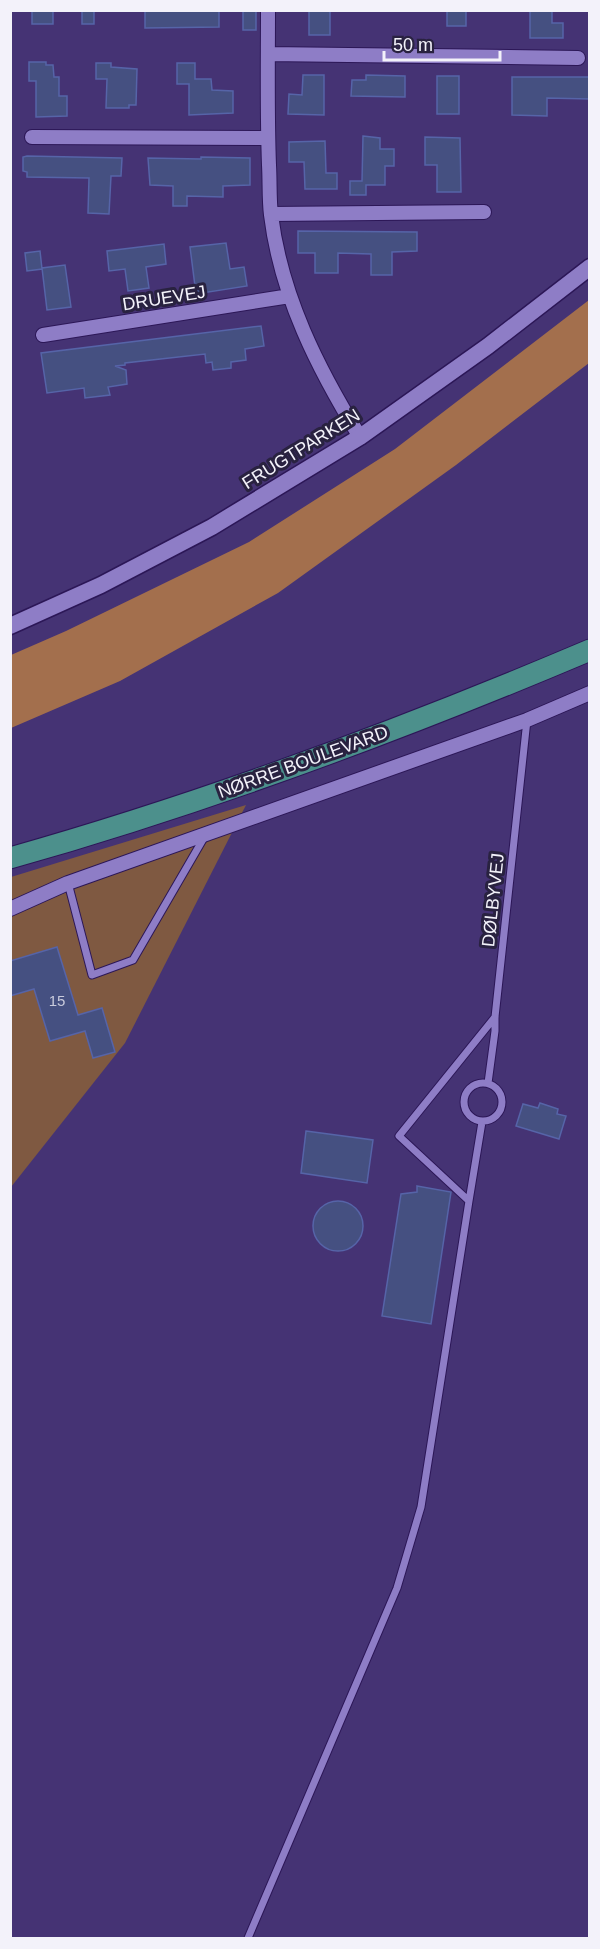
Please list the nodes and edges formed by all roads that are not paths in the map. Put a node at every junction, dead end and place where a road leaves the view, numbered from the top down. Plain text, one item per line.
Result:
1 (268, 10) edge
2 (268, 54) junction
3 (578, 58) dead end
4 (32, 137) dead end
5 (268, 138) junction
6 (484, 212) dead end
7 (271, 214) junction
8 (590, 267) edge
9 (290, 296) junction
10 (43, 335) dead end
11 (360, 437) junction
12 (10, 626) edge
13 (590, 650) edge
14 (590, 693) edge
15 (527, 720) junction
16 (207, 834) junction
17 (10, 858) edge
18 (68, 883) junction
19 (10, 909) edge
20 (495, 1017) junction
21 (488, 1083) junction
22 (482, 1122) junction
23 (469, 1201) junction
24 (248, 1938) edge

1 - 2 street
2 - 3 street
2 - 5 street
4 - 5 street
5 - 7 street
6 - 7 street
7 - 9 street
8 - 11 street, FRUGTPARKEN
9 - 10 street, DRUEVEJ
9 - 11 street
11 - 12 street, FRUGTPARKEN
13 - 17 highway, NØRRE BOULEVARD
14 - 15 street
15 - 16 street
15 - 20 lane, DØLBYVEJ
16 - 18 street
16 - 18 lane
18 - 19 street
20 - 21 lane, DØLBYVEJ
20 - 23 lane
21 - 22 lane
21 - 22 lane
22 - 23 lane
23 - 24 lane

